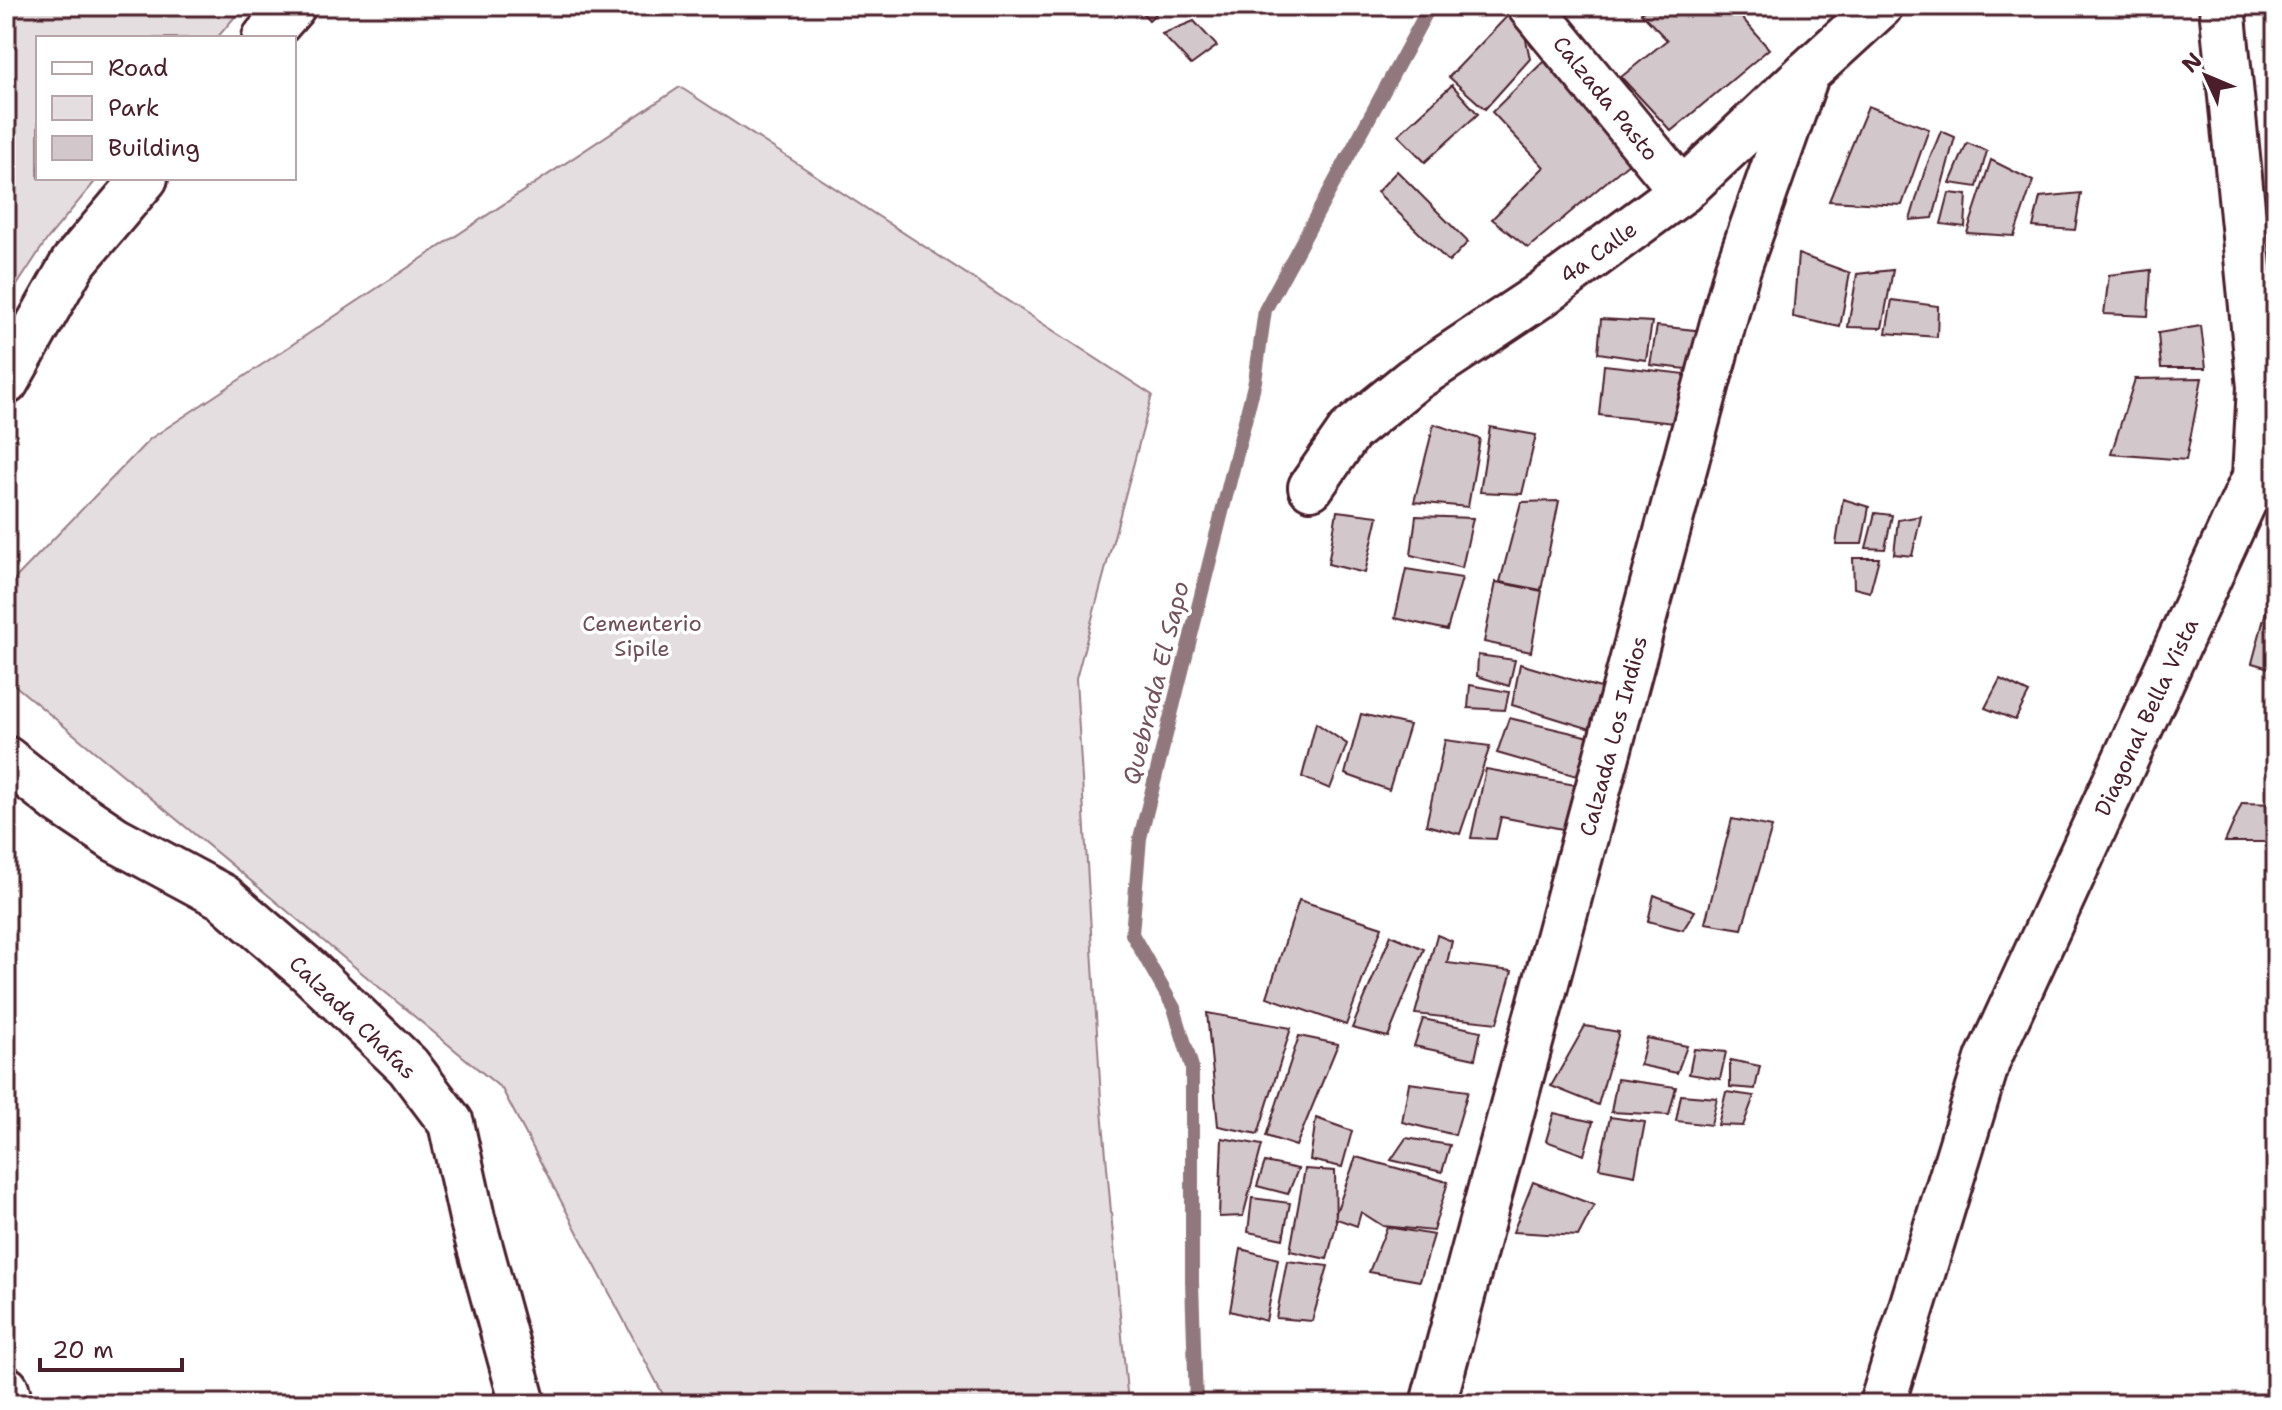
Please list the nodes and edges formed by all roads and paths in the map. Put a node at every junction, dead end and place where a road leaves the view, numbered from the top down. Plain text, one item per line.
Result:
1 (293, 6) edge
2 (1530, 6) edge
3 (1880, 6) edge
4 (2222, 6) edge
5 (267, 36) edge
6 (1807, 73) junction
7 (143, 180) edge
8 (1682, 191) junction
9 (6, 382) edge
10 (1311, 487) dead end
11 (6, 759) edge
12 (6, 1389) edge
13 (10, 1404) edge
14 (523, 1404) edge
15 (1433, 1404) edge
16 (1882, 1404) edge

1 - 5 street
2 - 8 street, Calzada Pasto
3 - 6 street, 4a Calle
4 - 16 street, Diagonal Bella Vista
6 - 8 street, 4a Calle
6 - 15 street, Calzada Los Indios
7 - 9 street
8 - 10 street, 4a Calle
11 - 14 street, Calzada Chafas
12 - 13 street

